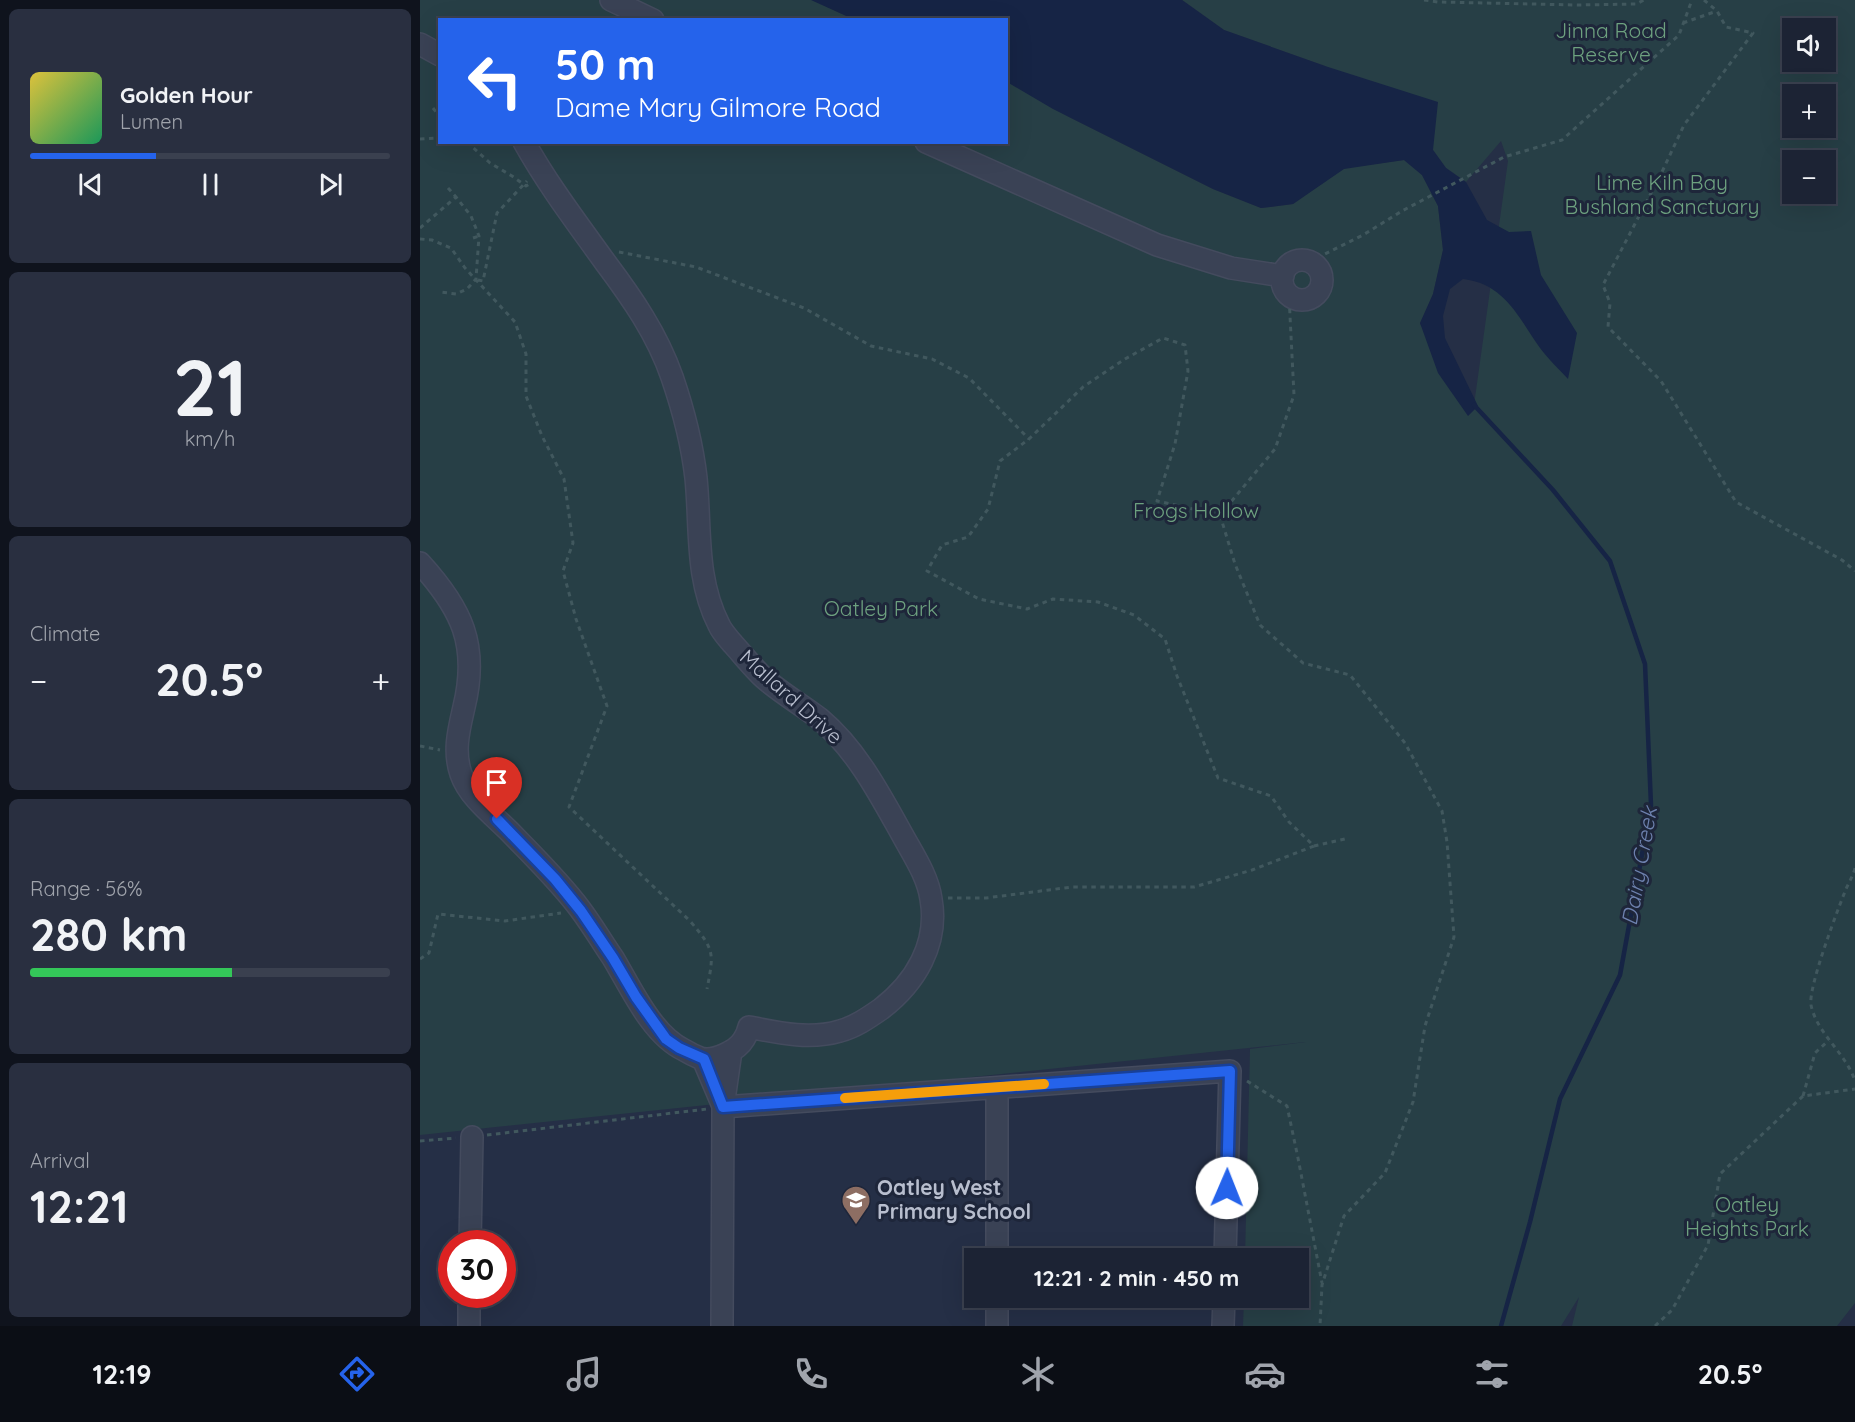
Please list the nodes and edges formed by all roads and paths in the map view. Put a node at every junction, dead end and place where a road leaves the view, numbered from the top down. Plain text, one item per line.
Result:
1 (611, 0) edge
2 (1424, 0) edge
3 (1574, 0) edge
4 (1644, 0) edge
5 (1692, 0) edge
6 (1704, 0) edge
7 (1578, 5) junction
8 (1717, 11) junction
9 (649, 18) edge
10 (1683, 23) junction
11 (420, 44) edge
12 (438, 56) edge
13 (438, 57) edge
14 (420, 61) edge
15 (434, 108) dead end
16 (438, 114) edge
17 (438, 138) edge
18 (420, 139) edge
19 (469, 144) edge
20 (524, 144) edge
21 (931, 144) edge
22 (532, 181) junction
23 (448, 188) dead end
24 (456, 197) junction
25 (420, 228) edge
26 (479, 236) junction
27 (473, 238) dead end
28 (420, 239) edge
29 (595, 248) junction
30 (1308, 261) junction
31 (476, 279) junction
32 (1286, 286) junction
33 (441, 292) dead end
34 (1029, 439) junction
35 (1220, 515) junction
36 (420, 563) edge
37 (1855, 571) edge
38 (1345, 839) dead end
39 (1314, 846) junction
40 (1855, 868) edge
41 (931, 898) junction
42 (581, 911) junction
43 (420, 959) edge
44 (707, 989) dead end
45 (1829, 1039) junction
46 (731, 1051) junction
47 (704, 1059) junction
48 (1230, 1071) junction
49 (1855, 1081) edge
50 (997, 1088) junction
51 (1855, 1089) edge
52 (1803, 1096) junction
53 (723, 1107) junction
54 (472, 1137) junction
55 (420, 1141) edge
56 (470, 1230) edge
57 (997, 1248) edge
58 (1225, 1248) edge
59 (1322, 1285) junction
60 (469, 1308) edge
61 (997, 1308) edge
62 (1224, 1308) edge
63 (469, 1326) edge
64 (722, 1326) edge
65 (997, 1326) edge
66 (1223, 1326) edge
67 (1320, 1326) edge
68 (1655, 1326) edge

1 - 9 street
2 - 7 path
3 - 7 path
4 - 7 path
5 - 10 path
6 - 8 path
8 - 10 path
8 - 37 path
10 - 30 path
11 - 12 street
13 - 14 street
15 - 16 path
17 - 18 path
19 - 22 path
20 - 22 street, Mallard Drive
21 - 32 street
22 - 29 street, Mallard Drive
22 - 31 path
23 - 24 path
24 - 25 path
24 - 26 path
26 - 27 path
26 - 31 path
28 - 31 path
29 - 34 path
29 - 41 street, Mallard Drive
30 - 32 street
30 - 32 street
31 - 33 path
31 - 44 path
32 - 35 path
34 - 35 path
34 - 39 path
35 - 59 path
36 - 42 street
38 - 39 path
39 - 41 path
40 - 45 path
41 - 46 street, Mallard Drive
42 - 43 path
42 - 47 street
45 - 49 path
45 - 52 path
46 - 47 street
46 - 53 street, Mallard Drive
47 - 53 street
48 - 50 street
48 - 58 street
48 - 59 path
50 - 53 street
50 - 57 street
51 - 52 path
52 - 68 path
53 - 54 path
53 - 64 street
54 - 55 path
54 - 56 street
59 - 67 path
60 - 63 street
61 - 65 street
62 - 66 street

